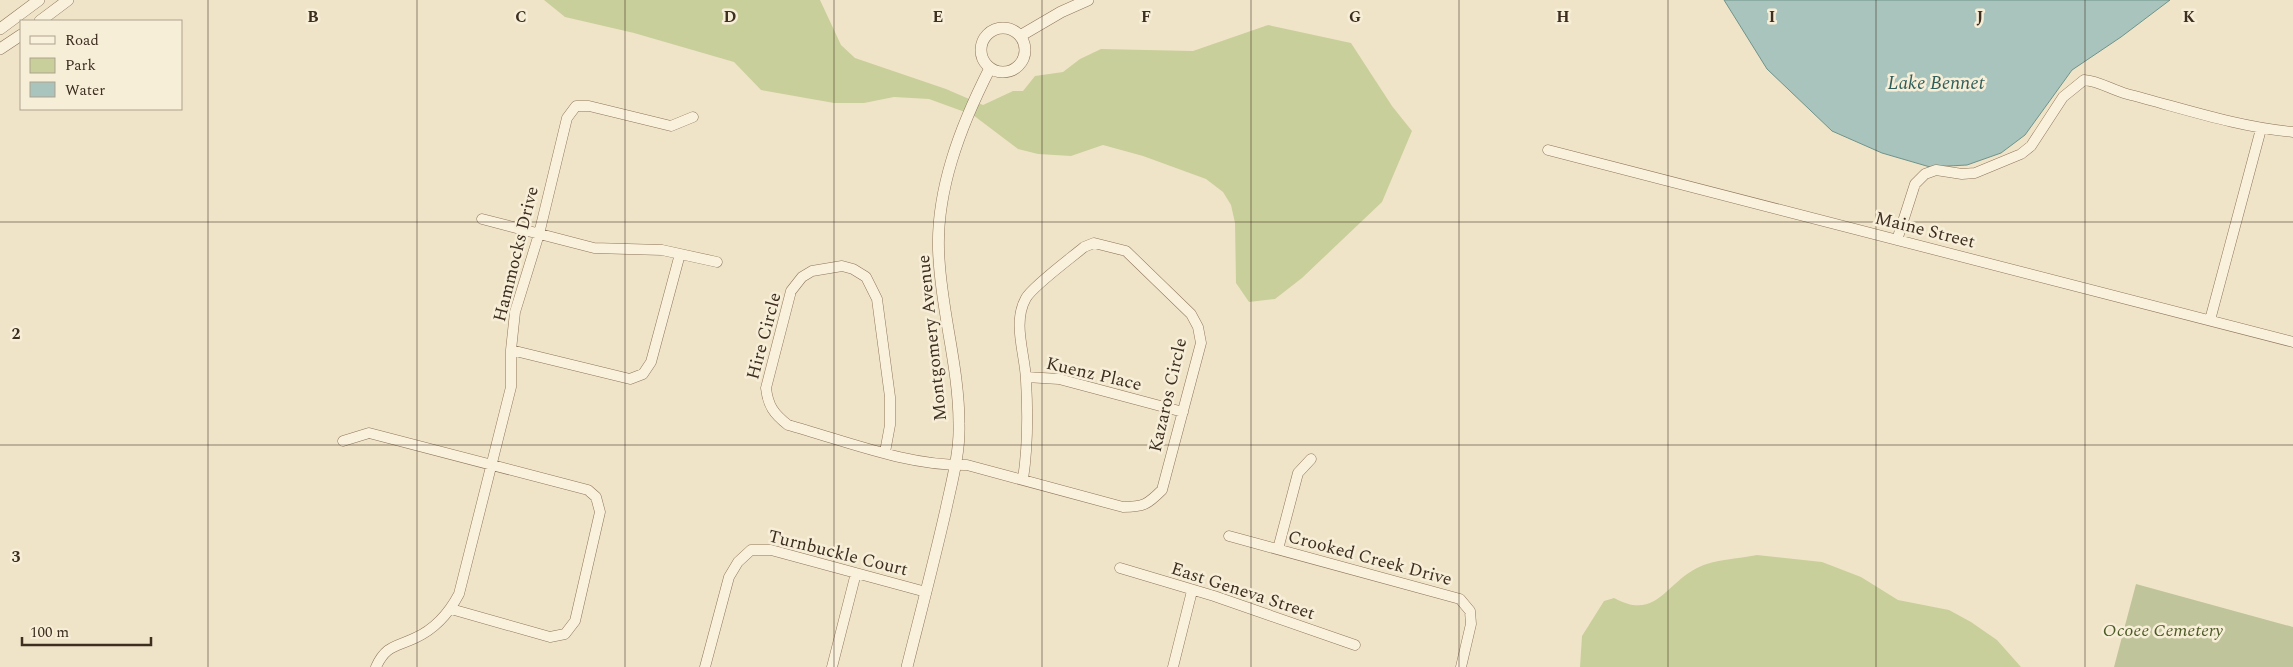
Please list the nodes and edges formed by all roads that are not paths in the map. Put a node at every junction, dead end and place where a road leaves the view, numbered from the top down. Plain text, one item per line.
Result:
1 (39, 0) edge
2 (68, 0) edge
3 (1088, 0) edge
4 (41, 20) edge
5 (0, 29) edge
6 (20, 36) edge
7 (1020, 36) junction
8 (0, 49) edge
9 (990, 68) junction
10 (693, 117) dead end
11 (2261, 129) junction
12 (2293, 132) edge
13 (1548, 150) dead end
14 (482, 219) dead end
15 (539, 234) junction
16 (1897, 240) junction
17 (680, 254) junction
18 (717, 262) dead end
19 (2210, 320) junction
20 (2293, 342) edge
21 (511, 350) junction
22 (1026, 377) junction
23 (1183, 412) junction
24 (343, 440) dead end
25 (885, 452) junction
26 (1312, 459) dead end
27 (492, 465) junction
28 (955, 465) junction
29 (1022, 480) junction
30 (1230, 536) dead end
31 (1278, 549) junction
32 (1120, 568) dead end
33 (856, 573) junction
34 (1192, 591) junction
35 (926, 592) junction
36 (451, 609) junction
37 (1355, 645) dead end
38 (376, 667) edge
39 (705, 667) edge
40 (832, 667) edge
41 (907, 667) edge
42 (1173, 667) edge
43 (1460, 667) edge

1 - 5 street
2 - 4 street
3 - 7 street
6 - 8 street
7 - 9 street
7 - 9 street
9 - 28 street, Montgomery Avenue
10 - 15 street, Hammocks Drive
11 - 12 street
11 - 16 street
11 - 19 street
13 - 16 street, Maine Street
14 - 15 street
15 - 17 street
15 - 21 street, Hammocks Drive
16 - 19 street, Maine Street
17 - 18 street
17 - 21 street
19 - 20 street, Maine Street
21 - 27 street, Hammocks Drive
22 - 23 street, Kuenz Place
22 - 23 street, Kazaros Circle
22 - 29 street, Kazaros Circle
23 - 29 street, Kazaros Circle
24 - 27 street
25 - 25 street, Hire Circle
25 - 28 street, Hire Circle
26 - 31 street
27 - 36 street, Hammocks Drive
27 - 36 street
28 - 29 street, Kazaros Circle
28 - 35 street, Montgomery Avenue
30 - 31 street, Crooked Creek Drive
31 - 43 street, Crooked Creek Drive
32 - 34 street, East Geneva Street
33 - 35 street, Turnbuckle Court
33 - 39 street, Turnbuckle Court
33 - 40 street
34 - 37 street, East Geneva Street
34 - 42 street
35 - 41 street, Montgomery Avenue
36 - 38 street, Hammocks Drive

